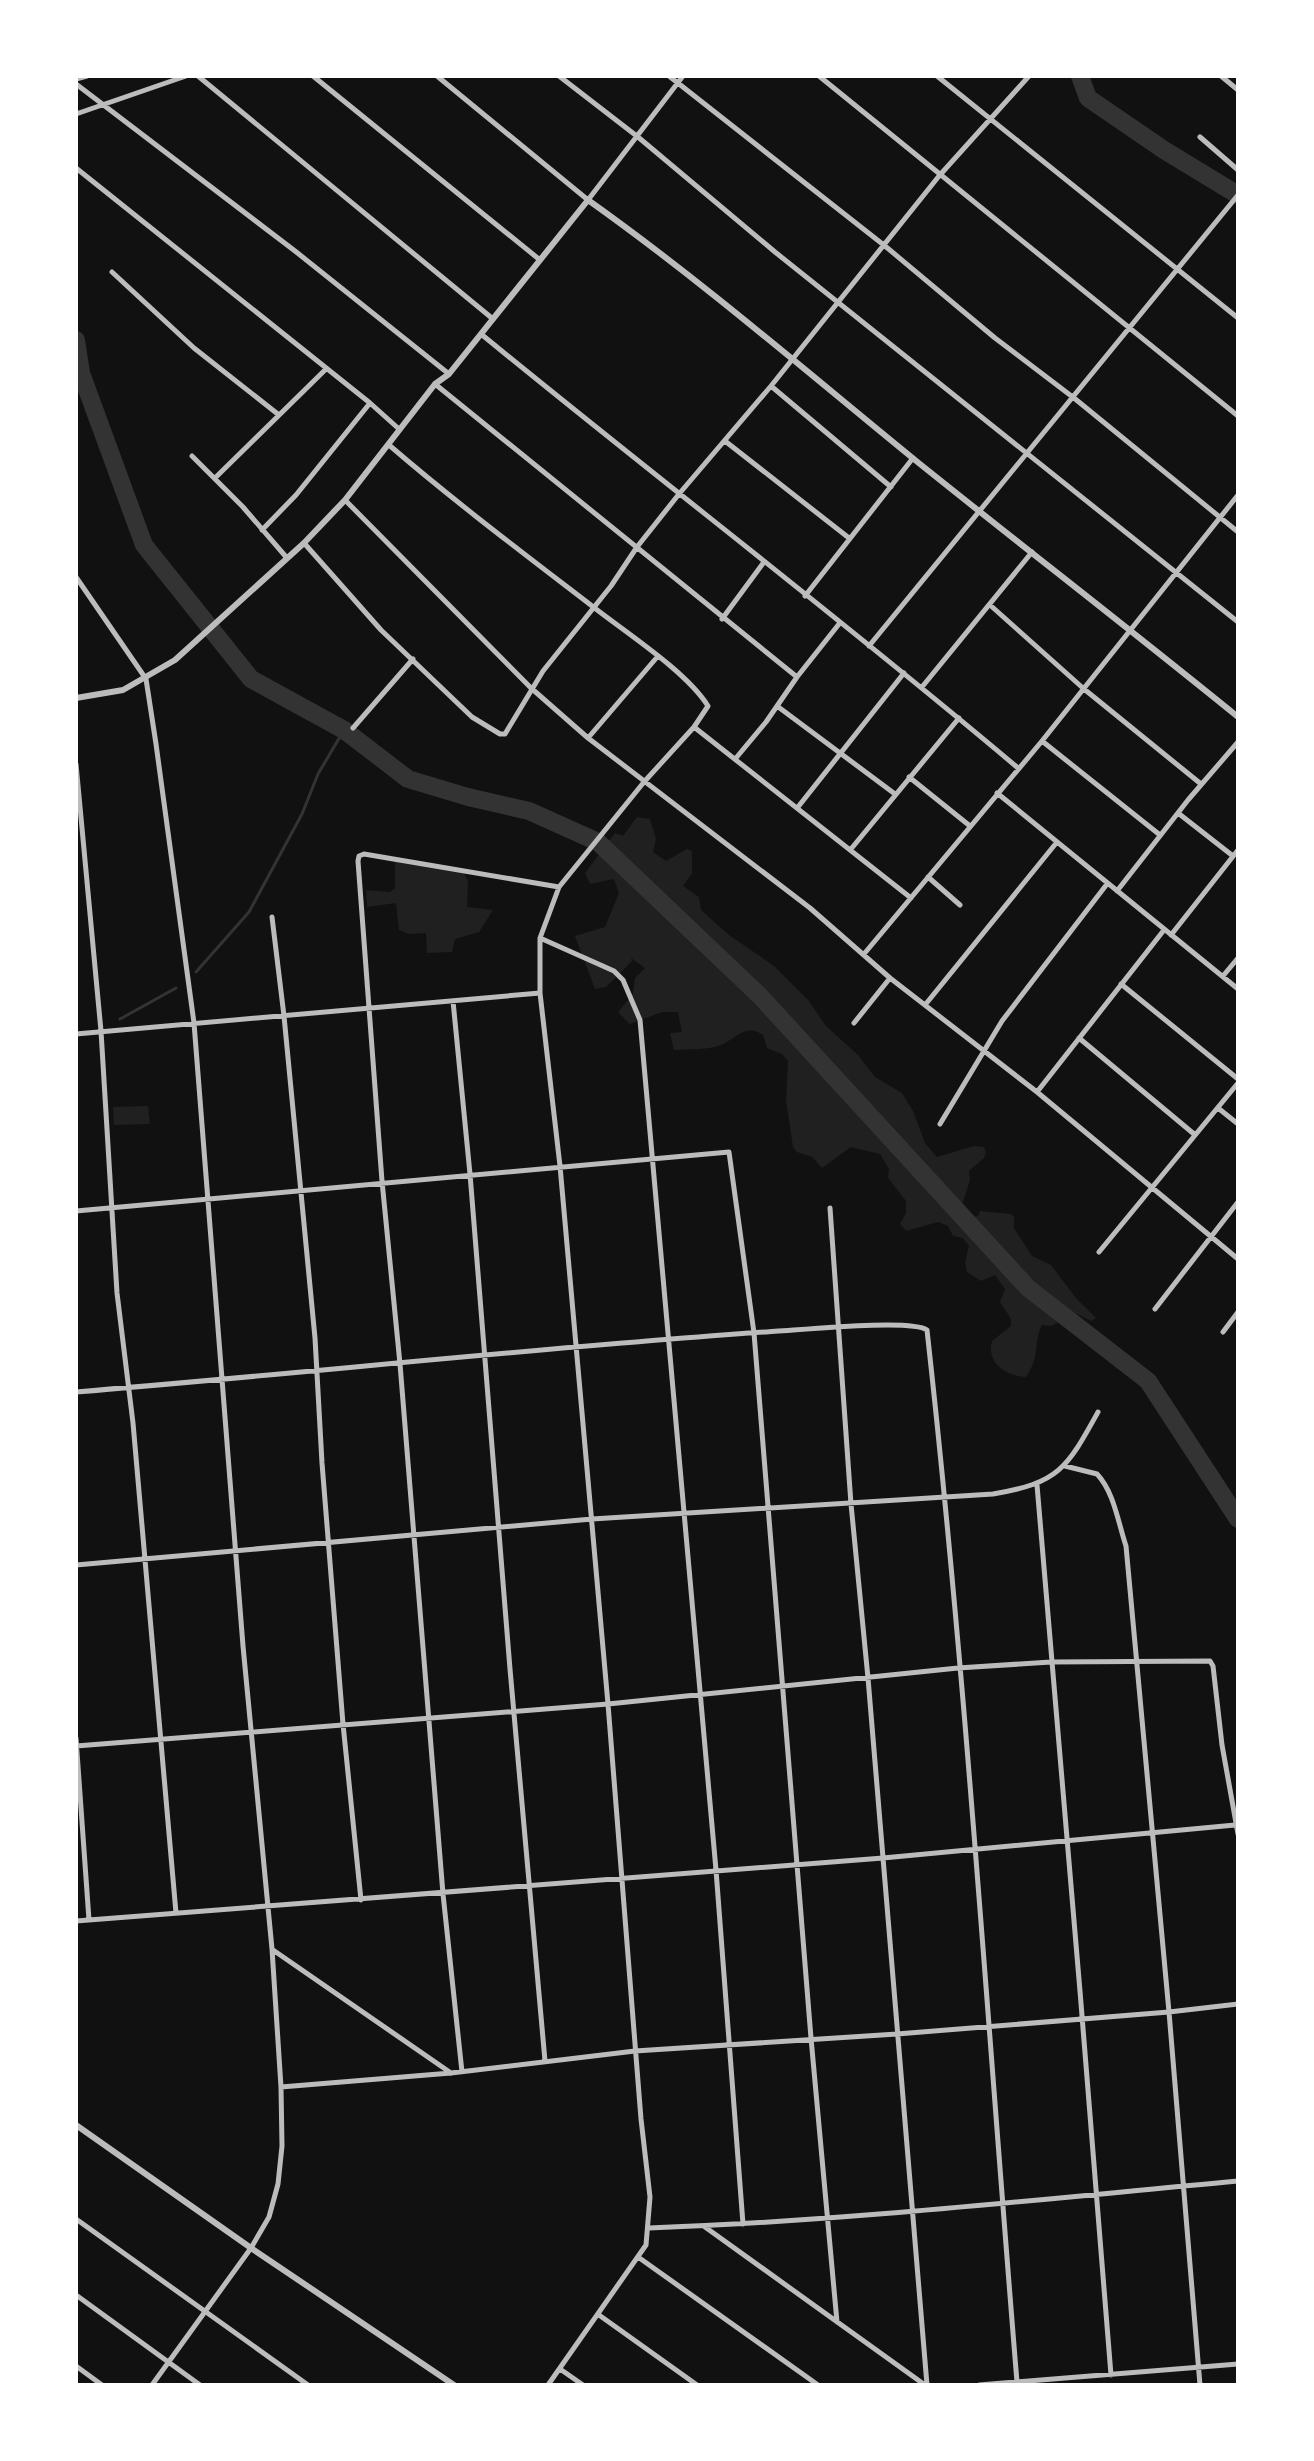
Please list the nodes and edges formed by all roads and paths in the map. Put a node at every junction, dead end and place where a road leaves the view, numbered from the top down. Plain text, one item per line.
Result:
1 (87, 76) edge
2 (186, 76) edge
3 (198, 76) edge
4 (313, 76) edge
5 (437, 76) edge
6 (559, 76) edge
7 (669, 76) edge
8 (683, 76) edge
9 (819, 76) edge
10 (937, 76) edge
11 (1029, 76) edge
12 (1221, 76) edge
13 (76, 81) edge
14 (678, 83) junction
15 (1238, 90) edge
16 (104, 104) junction
17 (76, 114) edge
18 (989, 118) junction
19 (638, 137) junction
20 (1200, 137) dead end
21 (76, 168) edge
22 (1238, 170) edge
23 (939, 176) junction
24 (1238, 195) edge
25 (588, 200) junction
26 (885, 246) junction
27 (540, 260) junction
28 (1177, 267) junction
29 (112, 272) dead end
30 (839, 302) junction
31 (1238, 318) edge
32 (493, 319) junction
33 (1129, 326) junction
34 (481, 334) junction
35 (793, 358) junction
36 (326, 369) junction
37 (449, 374) junction
38 (435, 384) junction
39 (771, 386) junction
40 (1074, 398) junction
41 (370, 403) junction
42 (279, 415) junction
43 (1238, 416) edge
44 (399, 429) junction
45 (725, 441) junction
46 (389, 445) junction
47 (1028, 454) junction
48 (192, 456) dead end
49 (913, 458) junction
50 (215, 478) junction
51 (891, 487) junction
52 (679, 494) junction
53 (1238, 495) edge
54 (345, 500) junction
55 (980, 512) junction
56 (1220, 517) junction
57 (262, 530) junction
58 (1238, 532) edge
59 (849, 538) junction
60 (304, 543) junction
61 (637, 547) junction
62 (1032, 552) junction
63 (287, 558) junction
64 (764, 562) junction
65 (1175, 571) junction
66 (76, 577) edge
67 (805, 596) junction
68 (990, 605) junction
69 (594, 608) junction
70 (722, 619) junction
71 (1238, 622) edge
72 (839, 624) junction
73 (1131, 630) junction
74 (869, 646) junction
75 (658, 656) junction
76 (413, 659) junction
77 (904, 673) junction
78 (797, 677) junction
79 (146, 679) junction
80 (922, 687) junction
81 (531, 688) junction
82 (1084, 689) junction
83 (76, 698) edge
84 (777, 706) junction
85 (1238, 717) edge
86 (959, 718) junction
87 (694, 727) junction
88 (353, 728) dead end
89 (588, 738) junction
90 (1042, 741) junction
91 (1238, 742) edge
92 (842, 753) junction
93 (736, 758) junction
94 (76, 764) edge
95 (1018, 768) junction
96 (909, 777) junction
97 (644, 782) junction
98 (1201, 784) junction
99 (997, 793) junction
100 (895, 794) junction
101 (798, 807) junction
102 (1178, 813) junction
103 (970, 826) junction
104 (1160, 835) junction
105 (1057, 842) junction
106 (851, 849) junction
107 (1238, 850) edge
108 (1233, 856) junction
109 (928, 877) junction
110 (1107, 884) junction
111 (559, 887) junction
112 (1117, 891) junction
113 (911, 898) junction
114 (960, 905) dead end
115 (272, 917) dead end
116 (1164, 930) junction
117 (1171, 935) junction
118 (540, 938) junction
119 (864, 954) junction
120 (1238, 958) edge
121 (1223, 976) junction
122 (890, 978) junction
123 (1121, 984) junction
124 (1238, 989) edge
125 (540, 993) junction
126 (453, 1001) junction
127 (925, 1005) junction
128 (370, 1009) junction
129 (284, 1016) junction
130 (194, 1023) junction
131 (854, 1023) dead end
132 (101, 1031) junction
133 (76, 1034) edge
134 (1079, 1038) junction
135 (983, 1051) junction
136 (1238, 1081) edge
137 (1037, 1092) junction
138 (1218, 1108) junction
139 (940, 1124) dead end
140 (1238, 1124) edge
141 (1194, 1134) junction
142 (654, 1158) junction
143 (560, 1166) junction
144 (470, 1174) junction
145 (382, 1181) junction
146 (1150, 1188) junction
147 (300, 1191) junction
148 (209, 1198) junction
149 (1238, 1202) edge
150 (111, 1207) junction
151 (830, 1208) dead end
152 (76, 1211) edge
153 (1212, 1237) junction
154 (1099, 1252) dead end
155 (1238, 1259) edge
156 (1155, 1309) dead end
157 (1238, 1312) edge
158 (838, 1328) junction
159 (1223, 1332) dead end
160 (754, 1333) junction
161 (669, 1340) junction
162 (577, 1347) junction
163 (484, 1356) junction
164 (400, 1364) junction
165 (316, 1370) junction
166 (224, 1377) junction
167 (128, 1387) junction
168 (76, 1392) edge
169 (1098, 1412) dead end
170 (1065, 1466) junction
171 (1037, 1485) junction
172 (943, 1497) junction
173 (851, 1504) junction
174 (767, 1509) junction
175 (685, 1514) junction
176 (592, 1519) junction
177 (499, 1527) junction
178 (414, 1535) junction
179 (330, 1542) junction
180 (237, 1551) junction
181 (145, 1559) junction
182 (76, 1565) edge
183 (1138, 1660) junction
184 (1051, 1662) junction
185 (958, 1668) junction
186 (868, 1678) junction
187 (784, 1686) junction
188 (699, 1693) junction
189 (608, 1704) junction
190 (514, 1711) junction
191 (428, 1717) junction
192 (343, 1724) junction
193 (252, 1732) junction
194 (76, 1738) edge
195 (160, 1740) junction
196 (76, 1746) edge
197 (1235, 1825) junction
198 (1153, 1834) junction
199 (1238, 1834) edge
200 (1066, 1841) junction
201 (975, 1849) junction
202 (883, 1858) junction
203 (798, 1865) junction
204 (716, 1870) junction
205 (622, 1877) junction
206 (529, 1887) junction
207 (443, 1894) junction
208 (361, 1900) junction
209 (268, 1906) junction
210 (176, 1913) junction
211 (89, 1920) junction
212 (76, 1921) edge
213 (272, 1949) junction
214 (1238, 2004) edge
215 (1169, 2012) junction
216 (1083, 2018) junction
217 (989, 2026) junction
218 (897, 2034) junction
219 (811, 2038) junction
220 (729, 2044) junction
221 (635, 2051) junction
222 (545, 2061) junction
223 (462, 2072) junction
224 (451, 2073) junction
225 (281, 2087) junction
226 (76, 2125) edge
227 (1238, 2181) edge
228 (1183, 2186) junction
229 (1098, 2193) junction
230 (1003, 2204) junction
231 (913, 2211) junction
232 (827, 2218) junction
233 (76, 2219) edge
234 (743, 2224) junction
235 (704, 2226) junction
236 (649, 2228) junction
237 (251, 2248) junction
238 (638, 2257) junction
239 (76, 2295) edge
240 (205, 2312) junction
241 (599, 2315) junction
242 (837, 2322) junction
243 (168, 2362) junction
244 (1238, 2364) edge
245 (76, 2366) edge
246 (560, 2369) junction
247 (1199, 2369) junction
248 (1111, 2375) junction
249 (1017, 2382) junction
250 (102, 2385) edge
251 (152, 2385) edge
252 (200, 2385) edge
253 (308, 2385) edge
254 (454, 2385) edge
255 (548, 2385) edge
256 (583, 2385) edge
257 (697, 2385) edge
258 (818, 2385) edge
259 (926, 2385) edge
260 (979, 2385) edge
261 (1200, 2385) edge

1 - 13 street
2 - 16 street
3 - 32 street
4 - 27 street
5 - 25 street
6 - 19 street
7 - 14 street
8 - 14 street
9 - 23 street
10 - 18 street
11 - 18 street
12 - 15 street
13 - 16 street
14 - 19 street
14 - 26 street
16 - 17 street
16 - 37 street
18 - 23 street
18 - 28 street
19 - 25 street
19 - 30 street
20 - 22 street
21 - 36 street
23 - 26 street
23 - 33 street
24 - 28 street
25 - 27 street
25 - 35 street
26 - 30 street
26 - 40 street
27 - 32 street
28 - 31 street
28 - 33 street
29 - 42 street
30 - 35 street
30 - 47 street
32 - 34 street
33 - 40 street
33 - 43 street
34 - 37 street
34 - 52 street
35 - 39 street
35 - 49 street
36 - 41 street
36 - 42 street
37 - 38 street
38 - 44 street
38 - 61 street
39 - 45 street
39 - 51 street
40 - 47 street
40 - 56 street
41 - 44 street
41 - 57 street
42 - 50 street
44 - 46 street
45 - 52 street
45 - 59 street
46 - 54 street
46 - 69 street
47 - 55 street
47 - 65 street
48 - 50 street
49 - 51 street
49 - 55 street
50 - 57 street
51 - 59 street
52 - 61 street
52 - 64 street
53 - 56 street
54 - 60 street
54 - 81 street
55 - 62 street
55 - 74 street
56 - 58 street
56 - 65 street
57 - 63 street
59 - 67 street
60 - 63 street
60 - 76 street
61 - 69 street
61 - 70 street
62 - 68 street
62 - 73 street
63 - 79 street
64 - 67 street
64 - 70 street
65 - 71 street
65 - 73 street
66 - 79 street
67 - 72 street
68 - 80 street
68 - 82 street
69 - 75 street
69 - 81 street
70 - 78 street
72 - 74 street
72 - 78 street
73 - 82 street
73 - 85 street
74 - 77 street
75 - 87 street
75 - 89 street
76 - 81 street
76 - 88 street
77 - 80 street
77 - 92 street
78 - 84 street
79 - 83 street
79 - 130 street
80 - 86 street
81 - 89 street
82 - 90 street
82 - 98 street
84 - 92 street
84 - 93 street
86 - 95 street
86 - 96 street
87 - 93 street
87 - 97 street
89 - 97 street
90 - 95 street
90 - 104 street
91 - 98 street
92 - 100 street
92 - 101 street
93 - 101 street
94 - 132 street
95 - 99 street
96 - 100 street
96 - 103 street
97 - 111 street
97 - 119 street
98 - 102 street
99 - 103 street
99 - 105 street
100 - 106 street
101 - 106 street
102 - 104 street
102 - 108 street
103 - 109 street
104 - 112 street
105 - 110 street
105 - 127 street
106 - 113 street
107 - 108 street
108 - 117 street
109 - 113 street
109 - 114 street
110 - 112 street
110 - 135 street
111 - 118 street
111 - 128 street
112 - 116 street
113 - 119 street
115 - 129 street
116 - 117 street
116 - 123 street
117 - 121 street
118 - 125 street
118 - 142 street
119 - 122 street
120 - 121 street
121 - 124 street
122 - 127 street
122 - 131 street
123 - 134 street
123 - 136 street
125 - 126 street
125 - 143 street
126 - 128 street
126 - 144 street
127 - 135 street
128 - 129 street
128 - 145 street
129 - 130 street
129 - 147 street
130 - 132 street
130 - 148 street
132 - 133 street
132 - 150 street
134 - 137 street
134 - 141 street
135 - 137 street
135 - 139 street
136 - 138 street
137 - 146 street
138 - 140 street
138 - 141 street
141 - 146 street
142 - 143 street
142 - 160 street
142 - 161 street
143 - 144 street
143 - 162 street
144 - 145 street
144 - 163 street
145 - 147 street
145 - 164 street
146 - 153 street
146 - 154 street
147 - 148 street
147 - 165 street
148 - 150 street
148 - 166 street
149 - 153 street
150 - 152 street
150 - 167 street
151 - 158 street
153 - 155 street
153 - 156 street
157 - 159 street
158 - 160 street
158 - 172 street
158 - 173 street
160 - 161 street
160 - 174 street
161 - 162 street
161 - 175 street
162 - 163 street
162 - 176 street
163 - 164 street
163 - 177 street
164 - 165 street
164 - 178 street
165 - 166 street
165 - 179 street
166 - 167 street
166 - 180 street
167 - 168 street
167 - 181 street
169 - 170 street
170 - 171 street
170 - 183 street
171 - 172 street
171 - 184 street
172 - 173 street
172 - 185 street
173 - 174 street
173 - 186 street
174 - 175 street
174 - 187 street
175 - 176 street
175 - 188 street
176 - 177 street
176 - 189 street
177 - 178 street
177 - 190 street
178 - 179 street
178 - 191 street
179 - 180 street
179 - 192 street
180 - 181 street
180 - 193 street
181 - 182 street
181 - 195 street
183 - 184 street
183 - 197 street
183 - 198 street
184 - 185 street
184 - 200 street
185 - 186 street
185 - 201 street
186 - 187 street
186 - 202 street
187 - 188 street
187 - 203 street
188 - 189 street
188 - 204 street
189 - 190 street
189 - 205 street
190 - 191 street
190 - 206 street
191 - 192 street
191 - 207 street
192 - 193 street
192 - 208 street
193 - 195 street
193 - 209 street
194 - 196 street
195 - 196 street
195 - 210 street
196 - 211 street
197 - 198 street
197 - 199 street
198 - 200 street
198 - 215 street
200 - 201 street
200 - 216 street
201 - 202 street
201 - 217 street
202 - 203 street
202 - 218 street
203 - 204 street
203 - 219 street
204 - 205 street
204 - 220 street
205 - 206 street
205 - 221 street
206 - 207 street
206 - 222 street
207 - 208 street
207 - 223 street
208 - 209 street
209 - 210 street
209 - 213 street
210 - 211 street
211 - 212 street
213 - 224 street
213 - 225 street
214 - 215 street
215 - 216 street
215 - 228 street
216 - 217 street
216 - 229 street
217 - 218 street
217 - 230 street
218 - 219 street
218 - 231 street
219 - 220 street
219 - 232 street
220 - 221 street
220 - 234 street
221 - 222 street
221 - 236 street
222 - 223 street
223 - 224 street
224 - 225 street
225 - 237 street
226 - 237 street
227 - 228 street
228 - 229 street
228 - 247 street
229 - 230 street
229 - 248 street
230 - 231 street
230 - 249 street
231 - 232 street
231 - 259 street
232 - 234 street
232 - 242 street
233 - 240 street
234 - 235 street
235 - 236 street
235 - 242 street
236 - 238 street
237 - 240 street
237 - 254 street
238 - 241 street
238 - 258 street
239 - 243 street
240 - 243 street
240 - 253 street
241 - 246 street
241 - 257 street
242 - 259 street
243 - 251 street
243 - 252 street
244 - 247 street
245 - 250 street
246 - 255 street
246 - 256 street
247 - 248 street
247 - 261 street
248 - 249 street
249 - 260 street

